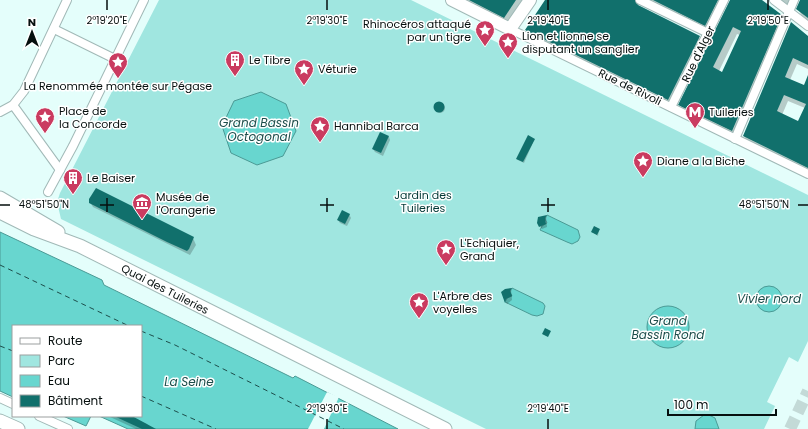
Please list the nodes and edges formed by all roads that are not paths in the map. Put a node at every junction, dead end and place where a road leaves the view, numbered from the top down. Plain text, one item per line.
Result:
1 (67, 0) edge
2 (144, 0) edge
3 (452, 0) edge
4 (530, 0) edge
5 (640, 0) edge
6 (724, 0) edge
7 (774, 0) edge
8 (794, 0) edge
9 (790, 12) junction
10 (808, 26) edge
11 (54, 29) junction
12 (510, 29) junction
13 (708, 34) junction
14 (115, 59) junction
15 (13, 105) junction
16 (671, 107) junction
17 (0, 112) edge
18 (735, 139) junction
19 (60, 170) junction
20 (808, 174) edge
21 (48, 192) dead end
22 (0, 198) edge
23 (0, 212) edge
24 (80, 246) junction
25 (0, 398) edge
26 (12, 404) edge
27 (41, 417) edge
28 (0, 421) edge
29 (18, 429) edge
30 (68, 429) edge
31 (445, 429) edge

1 - 11 street
2 - 14 street
3 - 12 street, Rue de Rivoli
4 - 12 street
5 - 13 street
6 - 13 street, Rue d'Alger
7 - 9 street
8 - 9 street
9 - 10 street
9 - 18 street
11 - 14 street
11 - 15 street
12 - 16 street, Rue de Rivoli
13 - 16 street, Rue d'Alger
14 - 19 street
15 - 17 street
15 - 19 street
16 - 18 street, Rue de Rivoli
18 - 20 street, Rue de Rivoli
19 - 21 street
22 - 24 main road
23 - 24 main road, Quai des Tuileries
24 - 31 main road, Quai des Tuileries
25 - 26 street
27 - 30 street
28 - 29 main road

